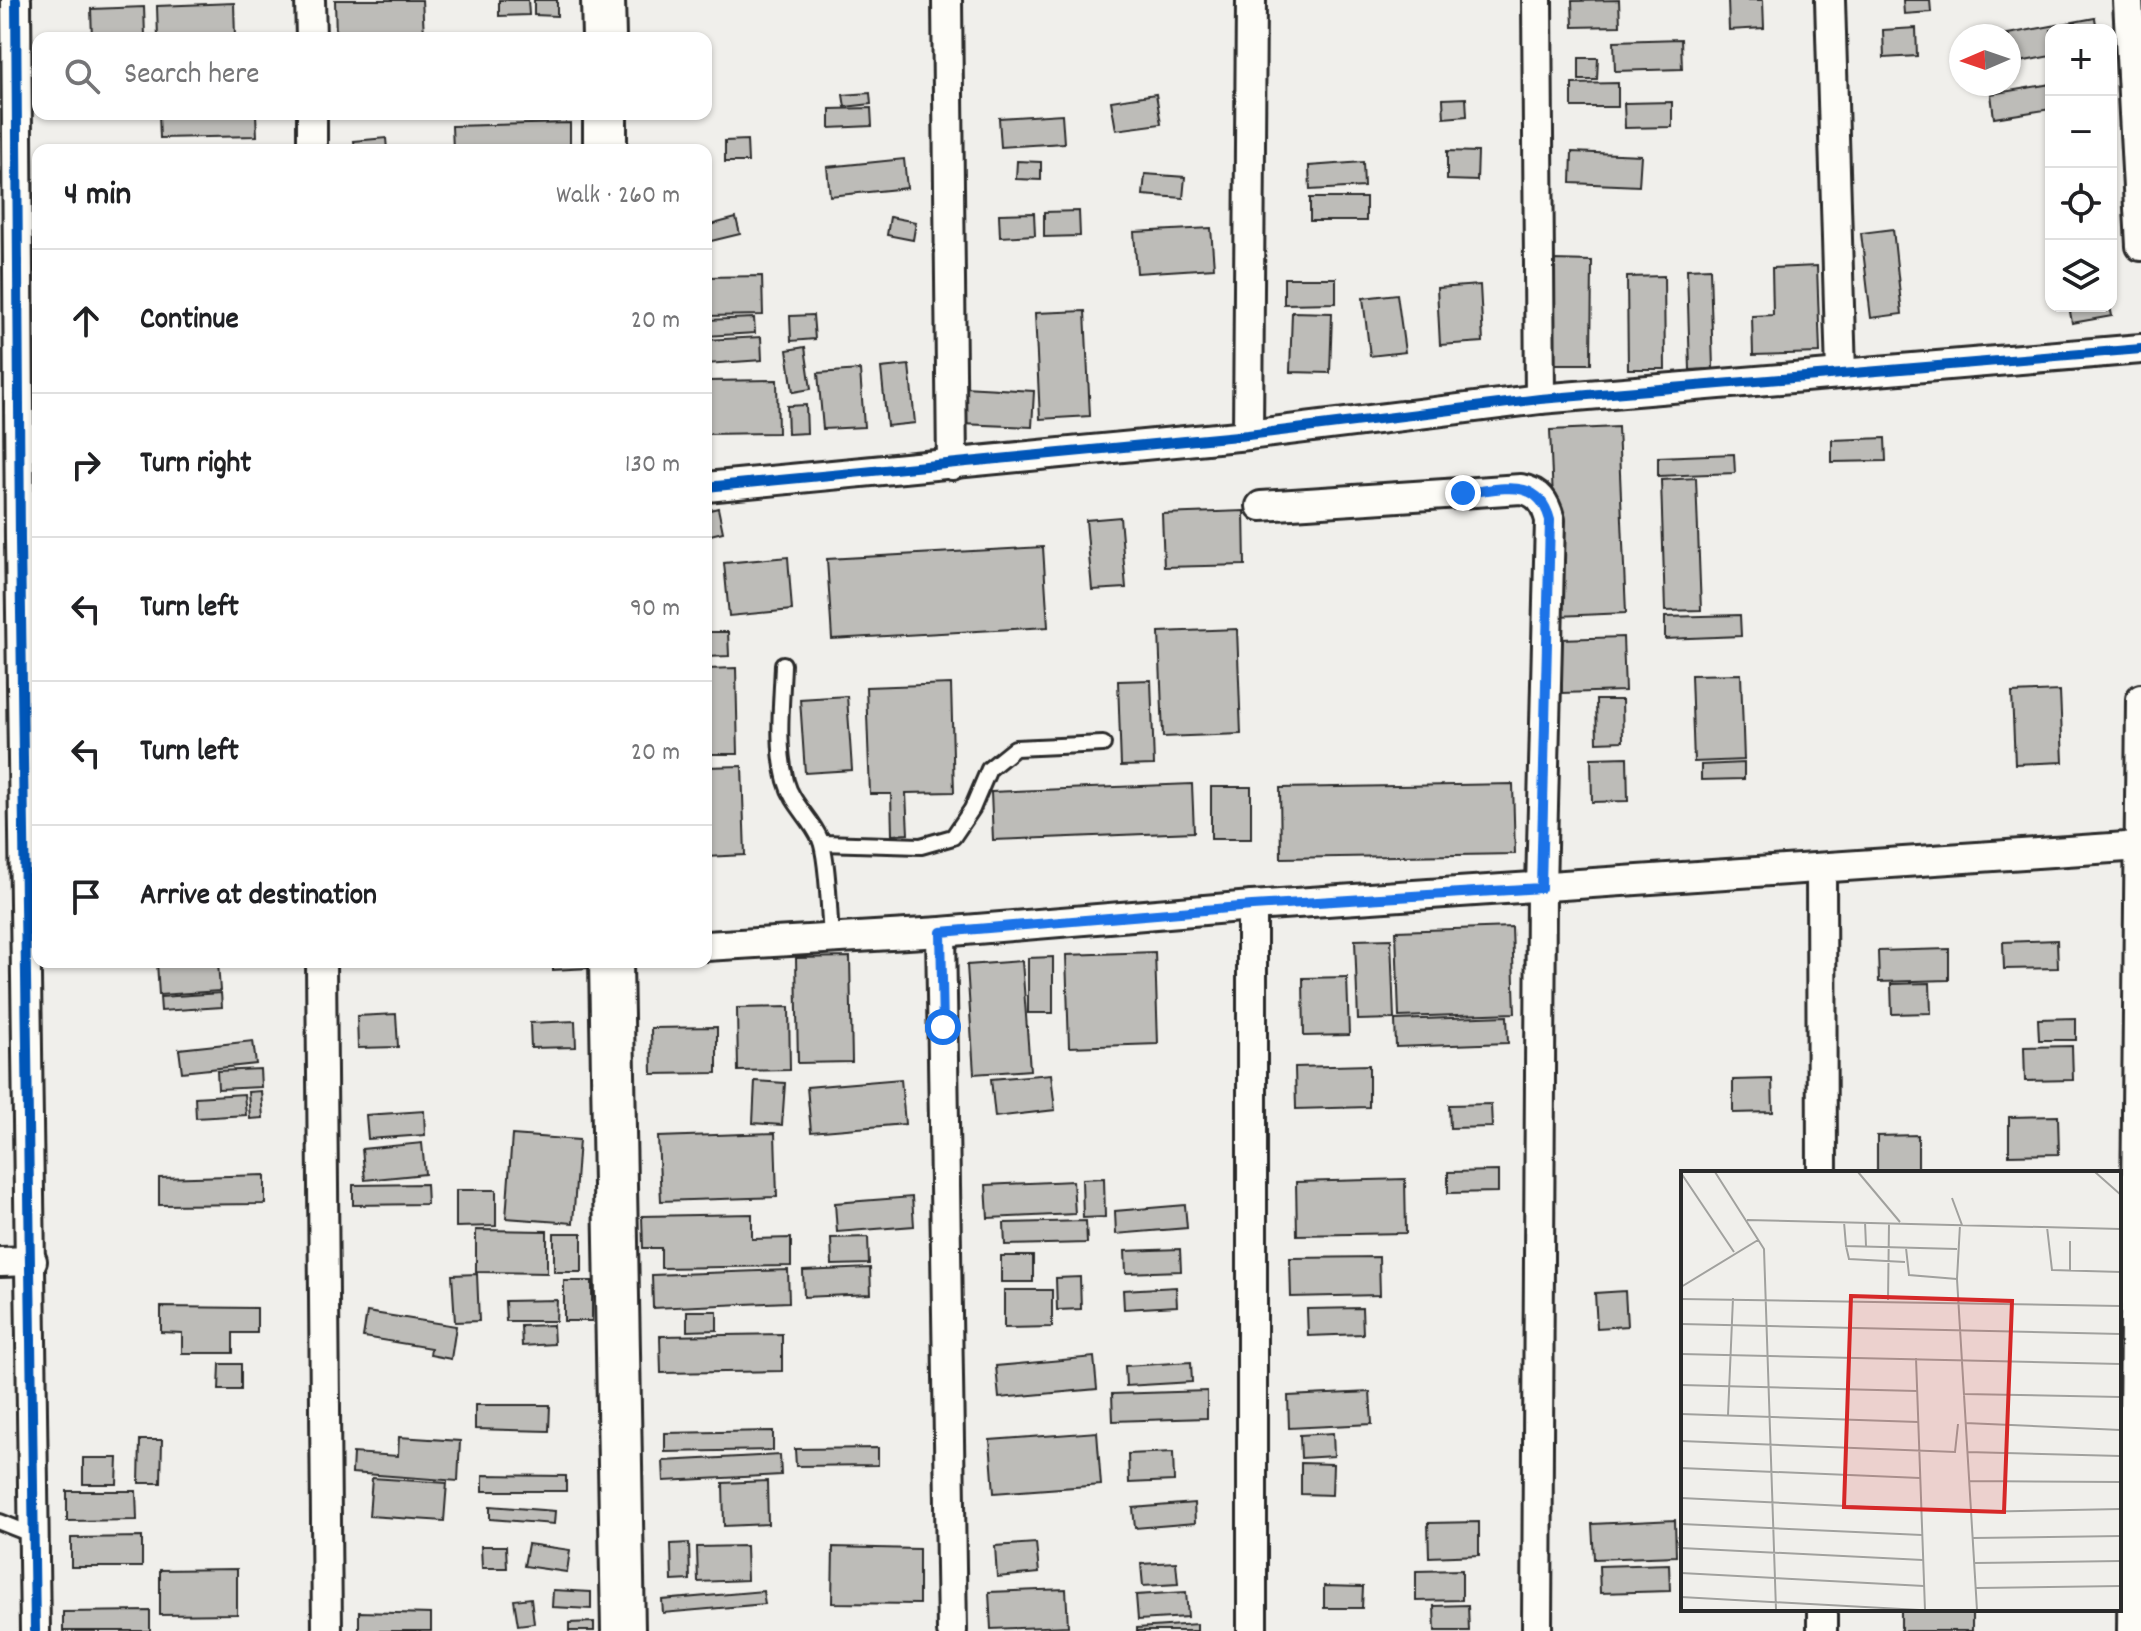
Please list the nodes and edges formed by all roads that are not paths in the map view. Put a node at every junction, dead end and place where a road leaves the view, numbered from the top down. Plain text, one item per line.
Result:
1 (16, 0) edge
2 (310, 0) edge
3 (603, 0) edge
4 (947, 0) edge
5 (1251, 0) edge
6 (1537, 0) edge
7 (1830, 0) edge
8 (2128, 0) edge
9 (311, 32) edge
10 (604, 32) edge
11 (312, 120) edge
12 (605, 120) edge
13 (312, 144) edge
14 (605, 144) edge
15 (2141, 246) edge
16 (2141, 349) edge
17 (1841, 374) junction
18 (1540, 399) junction
19 (1248, 435) junction
20 (952, 465) junction
21 (712, 486) edge
22 (1261, 506) dead end
23 (19, 540) edge
24 (783, 664) dead end
25 (2141, 699) edge
26 (1103, 744) dead end
27 (822, 843) junction
28 (2140, 846) edge
29 (1821, 869) junction
30 (1541, 888) junction
31 (1252, 906) junction
32 (941, 932) junction
33 (831, 937) junction
34 (712, 946) edge
35 (321, 968) edge
36 (611, 968) edge
37 (1822, 1171) edge
38 (32, 1261) junction
39 (0, 1262) edge
40 (0, 1522) edge
41 (33, 1535) junction
42 (35, 1631) edge
43 (327, 1631) edge
44 (623, 1631) edge
45 (952, 1631) edge
46 (1252, 1631) edge
47 (1537, 1631) edge
48 (2132, 1631) edge

1 - 23 street
2 - 9 street
3 - 10 street
4 - 20 street
5 - 19 street
6 - 18 street
7 - 17 street
8 - 15 street
11 - 13 street
12 - 14 street
16 - 17 street
17 - 18 street
18 - 19 street
19 - 20 street
20 - 21 street
22 - 30 street
23 - 38 street
24 - 27 lane
25 - 28 street
26 - 27 lane
27 - 33 lane
28 - 29 street
28 - 48 street
29 - 30 street
29 - 37 street
30 - 31 street
30 - 47 street
31 - 32 street
31 - 46 street
32 - 33 street
32 - 45 street
33 - 34 street
35 - 43 street
36 - 44 street
38 - 39 street
38 - 41 street
40 - 41 lane
41 - 42 street

